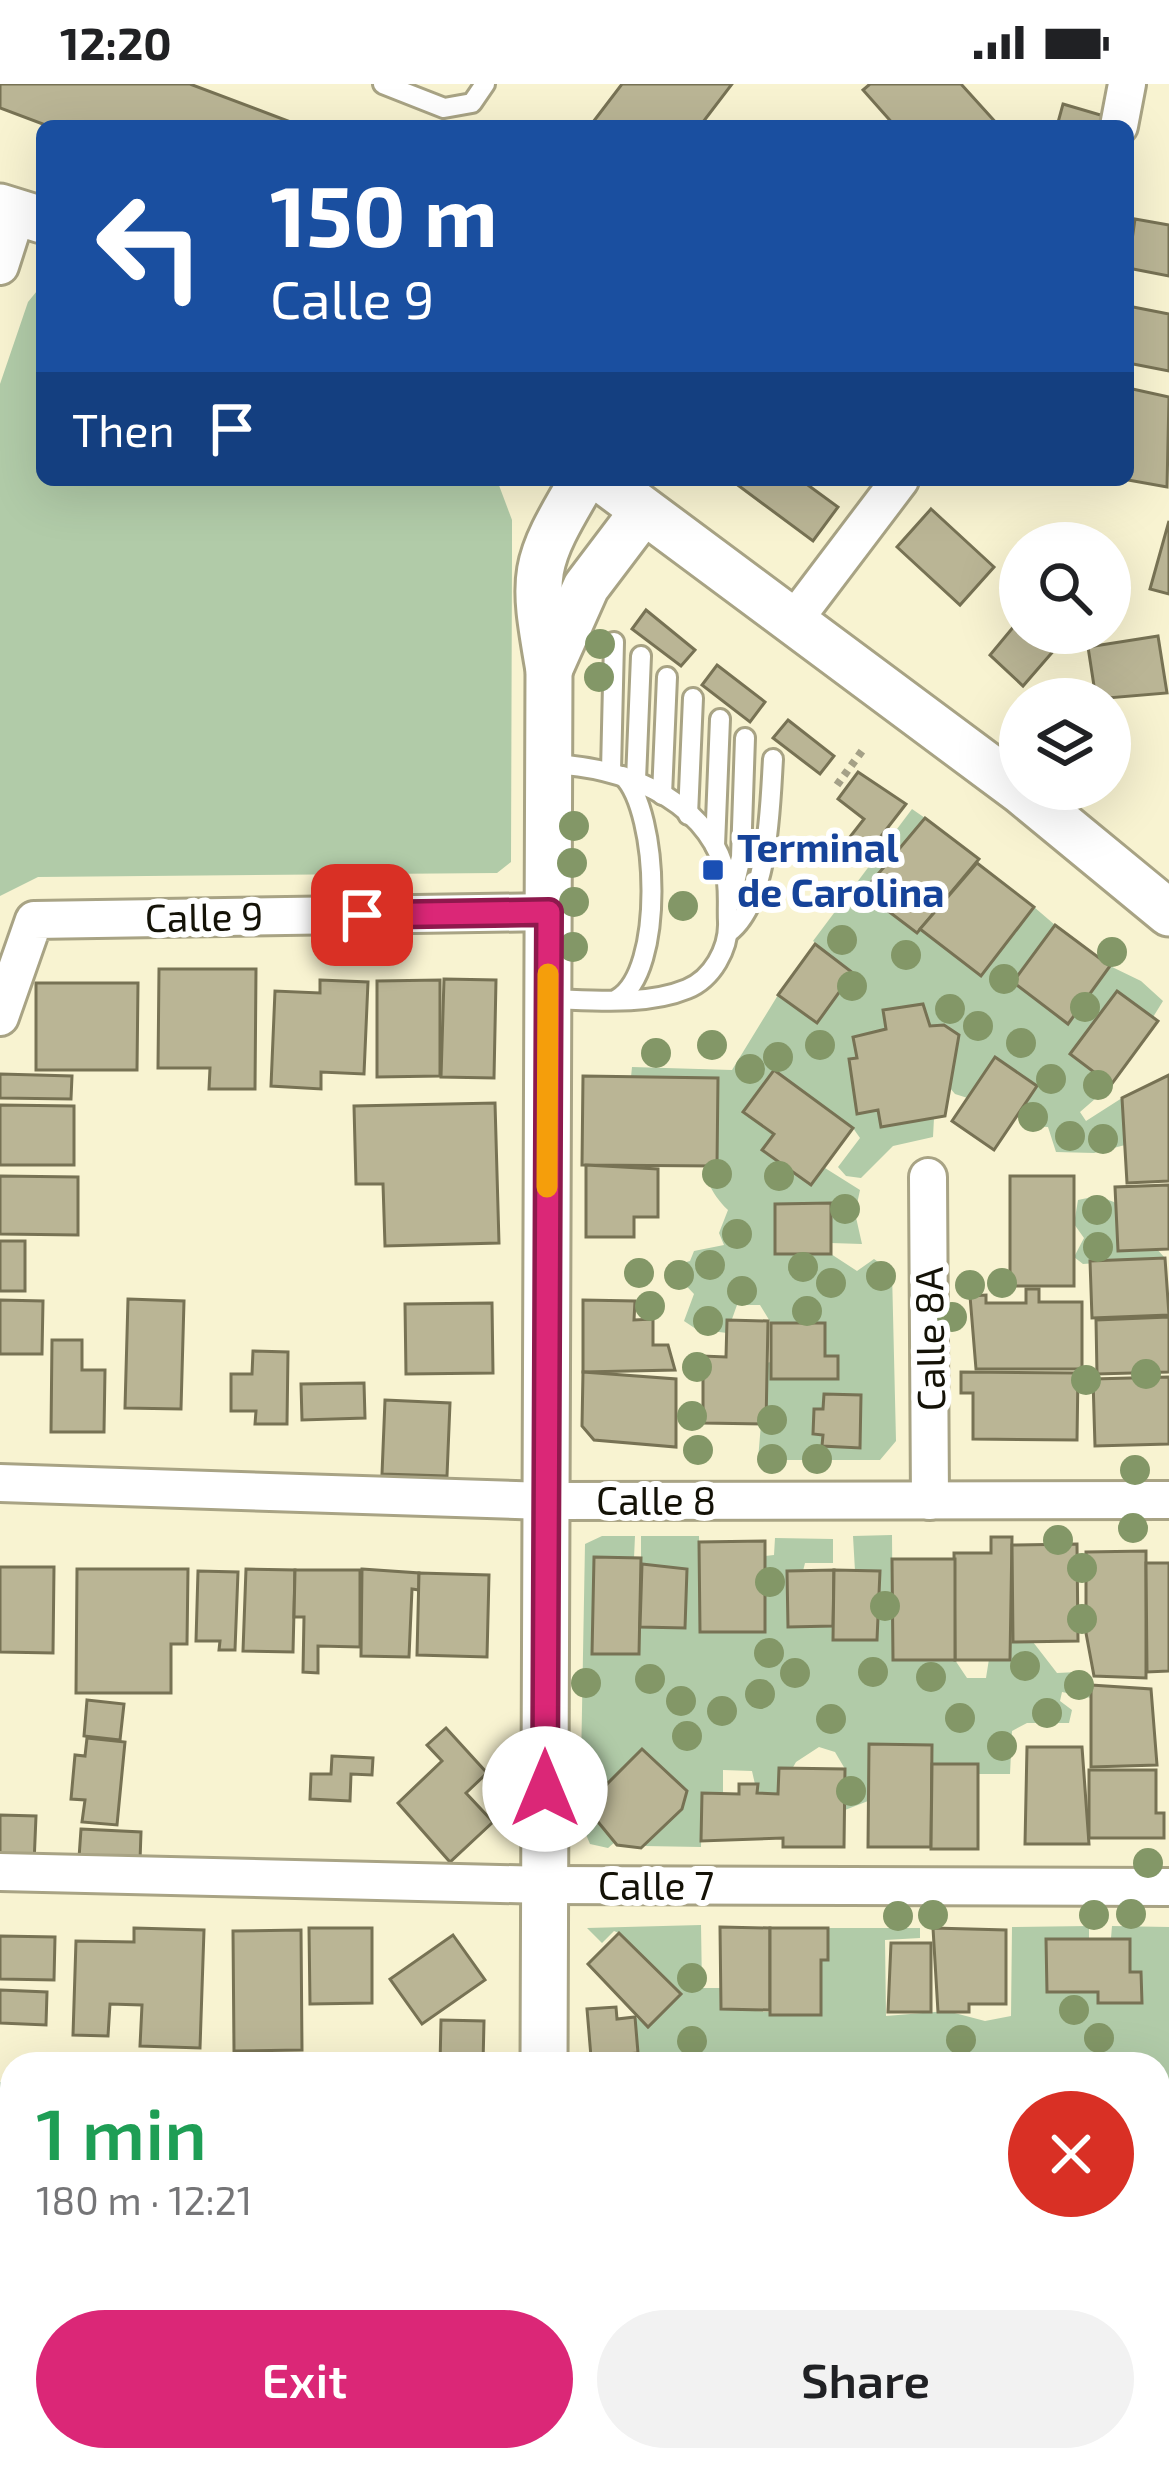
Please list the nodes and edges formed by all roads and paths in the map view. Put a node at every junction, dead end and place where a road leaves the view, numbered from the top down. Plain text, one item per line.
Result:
1 (383, 84) edge
2 (485, 84) edge
3 (1127, 84) edge
4 (1119, 120) edge
5 (20, 213) edge
6 (0, 266) edge
7 (579, 486) edge
8 (610, 486) edge
9 (895, 486) edge
10 (641, 512) junction
11 (791, 624) junction
12 (614, 642) dead end
13 (640, 656) dead end
14 (549, 670) junction
15 (667, 676) dead end
16 (693, 698) dead end
17 (720, 719) dead end
18 (745, 738) dead end
19 (862, 751) dead end
20 (772, 759) dead end
21 (549, 764) junction
22 (623, 775) junction
23 (837, 785) dead end
24 (662, 795) junction
25 (688, 815) junction
26 (716, 846) junction
27 (727, 907) junction
28 (549, 912) junction
29 (1169, 914) edge
30 (728, 933) junction
31 (548, 998) junction
32 (617, 999) junction
33 (0, 1017) edge
34 (928, 1177) dead end
35 (0, 1483) edge
36 (1169, 1500) edge
37 (930, 1501) junction
38 (545, 1502) junction
39 (0, 1873) edge
40 (545, 1885) junction
41 (1169, 1887) edge
42 (544, 2052) edge

1 - 2 lane
3 - 4 street
5 - 6 street
7 - 14 street
8 - 10 street
9 - 11 street
10 - 11 street
10 - 14 street
11 - 29 street
12 - 22 lane
13 - 22 lane
14 - 21 street
15 - 24 lane
16 - 25 lane
17 - 26 lane
18 - 27 lane
19 - 23 path
20 - 30 lane
21 - 22 lane
21 - 28 street
22 - 24 lane
22 - 32 lane
24 - 25 lane
25 - 26 lane
26 - 27 lane
27 - 30 lane
28 - 31 street
28 - 33 street, Calle 9
30 - 32 lane
31 - 32 lane
31 - 38 street
34 - 37 street, Calle 8A
35 - 38 street, Calle 8
36 - 37 street, Calle 8
37 - 38 street, Calle 8
38 - 40 street
39 - 40 street, Calle 7
40 - 41 street, Calle 7
40 - 42 street

